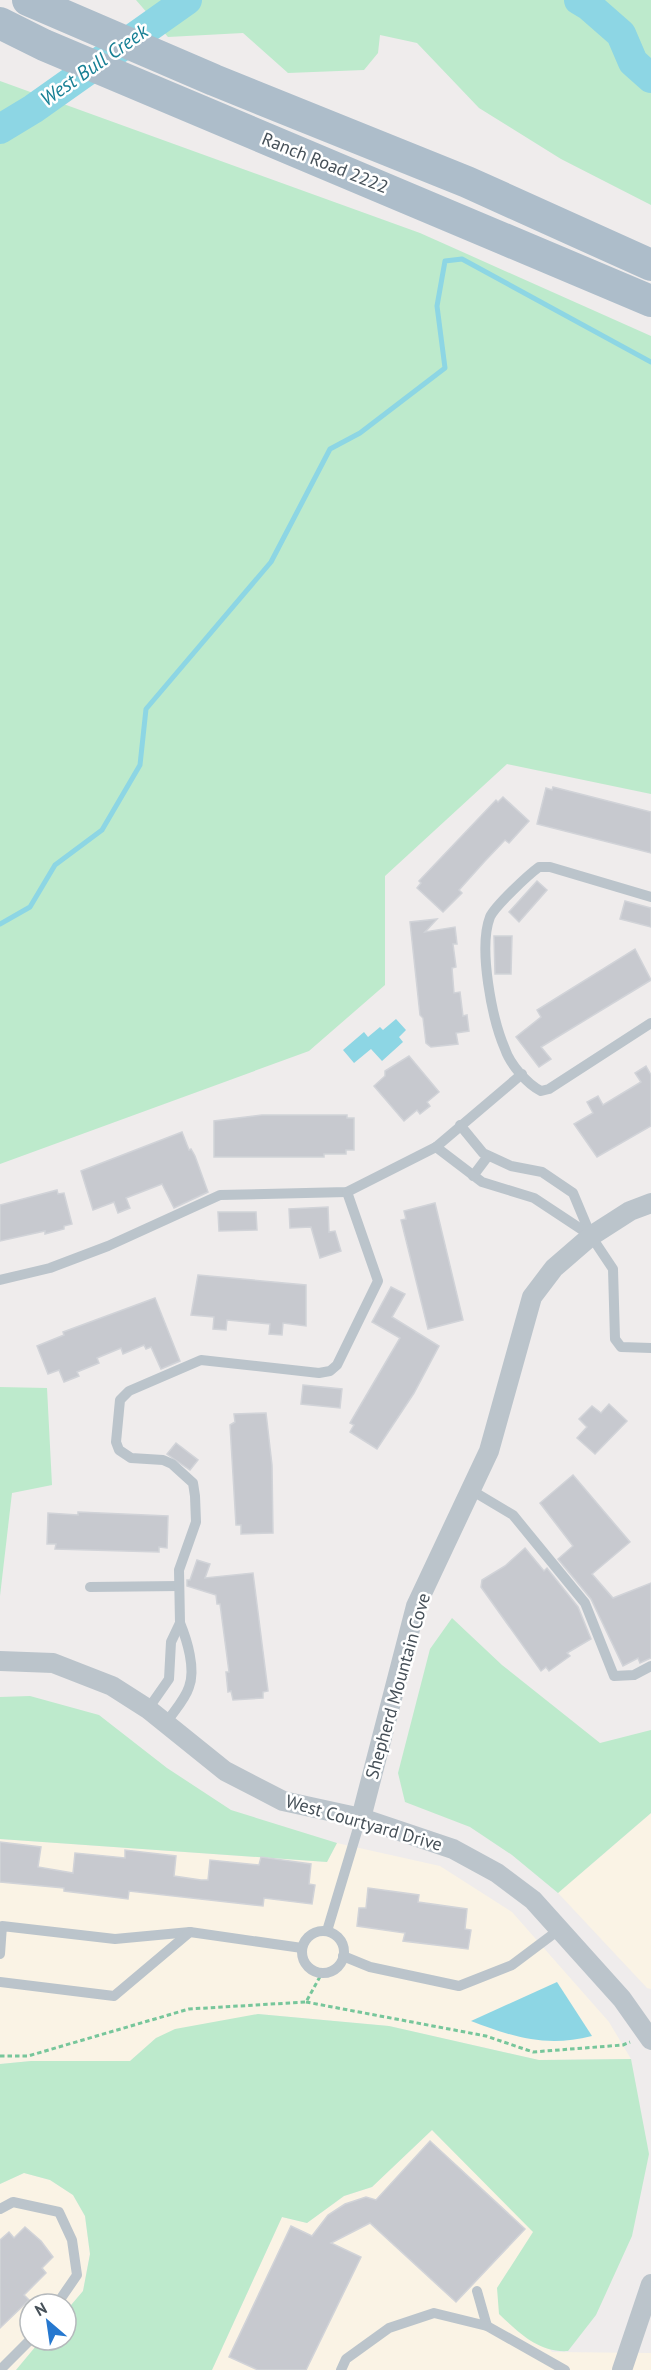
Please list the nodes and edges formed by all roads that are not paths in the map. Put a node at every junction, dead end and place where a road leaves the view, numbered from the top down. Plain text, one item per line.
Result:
1 (28, 0) edge
2 (0, 23) edge
3 (651, 265) edge
4 (651, 301) edge
5 (651, 897) edge
6 (651, 1023) edge
7 (522, 1074) junction
8 (460, 1125) junction
9 (436, 1147) junction
10 (489, 1156) junction
11 (473, 1176) junction
12 (347, 1192) junction
13 (651, 1203) edge
14 (591, 1236) junction
15 (0, 1280) edge
16 (651, 1348) edge
17 (471, 1490) junction
18 (179, 1586) junction
19 (90, 1587) dead end
20 (180, 1623) junction
21 (0, 1661) edge
22 (651, 1666) edge
23 (148, 1709) junction
24 (166, 1724) junction
25 (361, 1818) junction
26 (560, 1929) junction
27 (327, 1931) junction
28 (190, 1932) junction
29 (302, 1948) junction
30 (0, 1954) edge
31 (343, 1956) junction
32 (0, 1982) edge
33 (649, 2037) edge
34 (0, 2209) edge
35 (651, 2284) edge
36 (477, 2291) dead end
37 (65, 2292) edge
38 (487, 2326) junction
39 (18, 2352) edge
40 (0, 2370) edge
41 (341, 2370) edge
42 (565, 2370) edge
43 (622, 2370) edge

1 - 3 main road, Ranch Road 2222
2 - 4 main road, Ranch Road 2222
5 - 7 lane
6 - 7 lane
7 - 8 lane
8 - 9 lane
8 - 10 lane
9 - 11 lane
9 - 12 lane
10 - 11 lane
10 - 14 lane
11 - 14 lane
12 - 15 lane
12 - 18 lane
13 - 14 street, Shepherd Mountain Cove
14 - 16 lane
14 - 17 street, Shepherd Mountain Cove
17 - 22 lane
17 - 25 street, Shepherd Mountain Cove
18 - 19 lane
18 - 20 lane
20 - 23 lane
20 - 24 lane
21 - 23 street, West Courtyard Drive
23 - 24 street, West Courtyard Drive
24 - 25 street, West Courtyard Drive
25 - 26 street, West Courtyard Drive
25 - 27 lane
26 - 31 lane
26 - 33 street, West Courtyard Drive
27 - 29 lane
27 - 31 lane
28 - 29 lane
28 - 30 lane
28 - 32 lane
29 - 31 lane
34 - 37 lane
35 - 43 street
36 - 38 lane
38 - 41 lane
38 - 42 lane
39 - 40 lane

